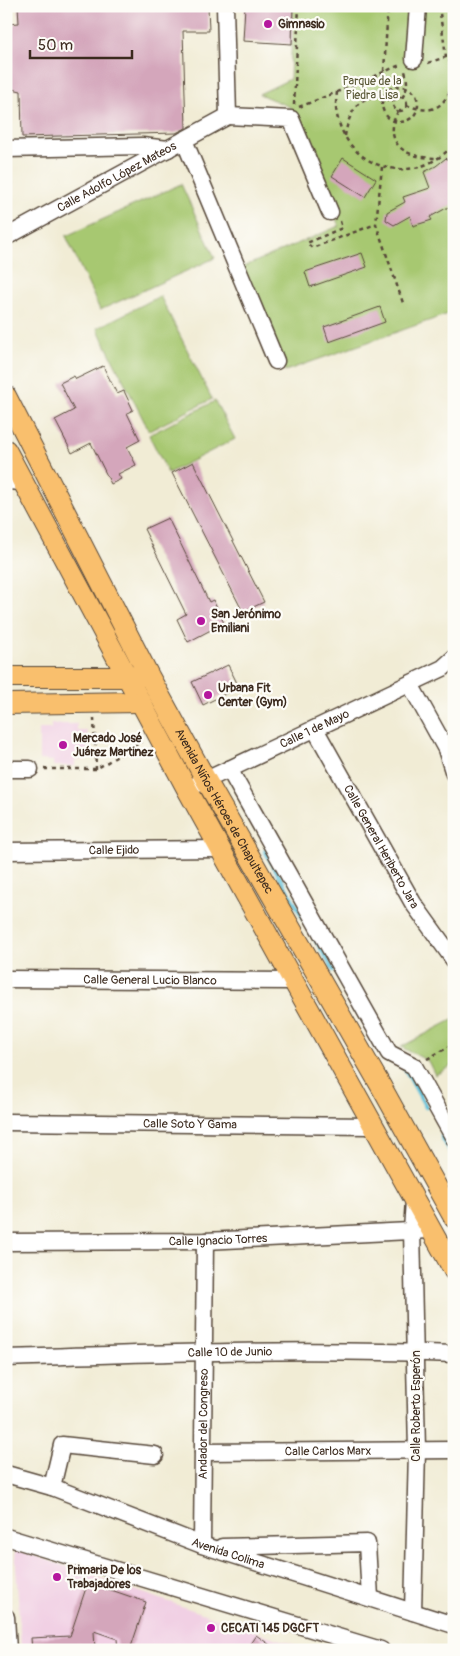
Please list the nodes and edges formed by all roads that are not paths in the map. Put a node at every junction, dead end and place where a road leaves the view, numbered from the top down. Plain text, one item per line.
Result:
1 (225, 6) edge
2 (418, 6) edge
3 (414, 58) road end
4 (228, 116) junction
5 (184, 140) junction
6 (6, 148) edge
7 (168, 149) junction
8 (330, 212) dead end
9 (6, 237) edge
10 (276, 361) dead end
11 (6, 396) edge
12 (6, 450) edge
13 (15, 481) edge
14 (450, 665) edge
15 (150, 676) junction
16 (6, 677) edge
17 (128, 678) junction
18 (410, 684) junction
19 (141, 702) junction
20 (6, 704) edge
21 (315, 729) junction
22 (6, 769) edge
23 (229, 769) junction
24 (30, 770) road end
25 (454, 774) edge
26 (206, 780) junction
27 (187, 789) junction
28 (220, 849) junction
29 (6, 851) edge
30 (454, 960) edge
31 (6, 979) edge
32 (294, 981) junction
33 (6, 1122) edge
34 (372, 1126) junction
35 (454, 1138) edge
36 (454, 1218) edge
37 (421, 1230) junction
38 (205, 1241) junction
39 (6, 1242) edge
40 (454, 1271) edge
41 (204, 1352) junction
42 (416, 1353) junction
43 (454, 1354) edge
44 (6, 1358) edge
45 (417, 1450) junction
46 (454, 1450) edge
47 (203, 1452) junction
48 (155, 1455) dead end
49 (6, 1474) edge
50 (52, 1487) junction
51 (6, 1537) edge
52 (205, 1546) junction
53 (370, 1598) junction
54 (413, 1612) junction
55 (6, 1617) edge
56 (454, 1625) edge
57 (6, 1632) edge
58 (8, 1650) edge
59 (381, 1650) edge

1 - 4 street
2 - 3 street
4 - 5 street, Calle Adolfo López Mateos
4 - 8 street
5 - 7 street, Calle Adolfo López Mateos
5 - 10 street
6 - 7 street
7 - 9 street, Calle Adolfo López Mateos
11 - 15 main road, Avenida Niños Héroes de Chapultepec
12 - 13 main road, Avenida Niños Héroes de Chapultepec
13 - 17 main road, Avenida Niños Héroes de Chapultepec
14 - 18 street, Calle 1 de Mayo
15 - 17 main road
15 - 26 main road, Avenida Niños Héroes de Chapultepec
16 - 17 main road
17 - 19 main road, Avenida Niños Héroes de Chapultepec
18 - 21 street, Calle 1 de Mayo
18 - 25 street
19 - 20 main road
19 - 27 main road, Avenida Niños Héroes de Chapultepec
21 - 23 street, Calle 1 de Mayo
21 - 30 street, Calle General Heriberto Jara
22 - 24 street
23 - 26 street, Calle 1 de Mayo
23 - 35 street
26 - 27 street, Calle 1 de Mayo
26 - 36 main road, Avenida Niños Héroes de Chapultepec
27 - 28 main road, Avenida Niños Héroes de Chapultepec
28 - 29 street, Calle Ejido
28 - 32 main road, Avenida Niños Héroes de Chapultepec
31 - 32 street, Calle General Lucio Blanco
32 - 34 main road, Avenida Niños Héroes de Chapultepec
33 - 34 street, Calle Soto Y Gama
34 - 37 main road, Avenida Niños Héroes de Chapultepec
37 - 38 street, Calle Ignacio Torres
37 - 40 main road, Avenida Niños Héroes de Chapultepec
37 - 42 street, Calle Roberto Esperón
38 - 39 street, Calle Ignacio Torres
38 - 41 street, Andador del Congreso
41 - 42 street, Calle 10 de Junio
41 - 44 street, Calle 10 de Junio
41 - 47 street, Andador del Congreso
42 - 43 street, Calle 10 de Junio
42 - 45 street, Calle Roberto Esperón
45 - 46 street, Calle Carlos Marx
45 - 47 street, Calle Carlos Marx
45 - 54 street, Calle Roberto Esperón
47 - 52 street, Andador del Congreso
48 - 50 street
49 - 50 street, Avenida Colima
50 - 52 street, Avenida Colima
51 - 59 street
52 - 53 street, Avenida Colima
52 - 53 street
53 - 54 street, Avenida Colima
54 - 56 street, Avenida Colima
55 - 57 street
57 - 58 street

